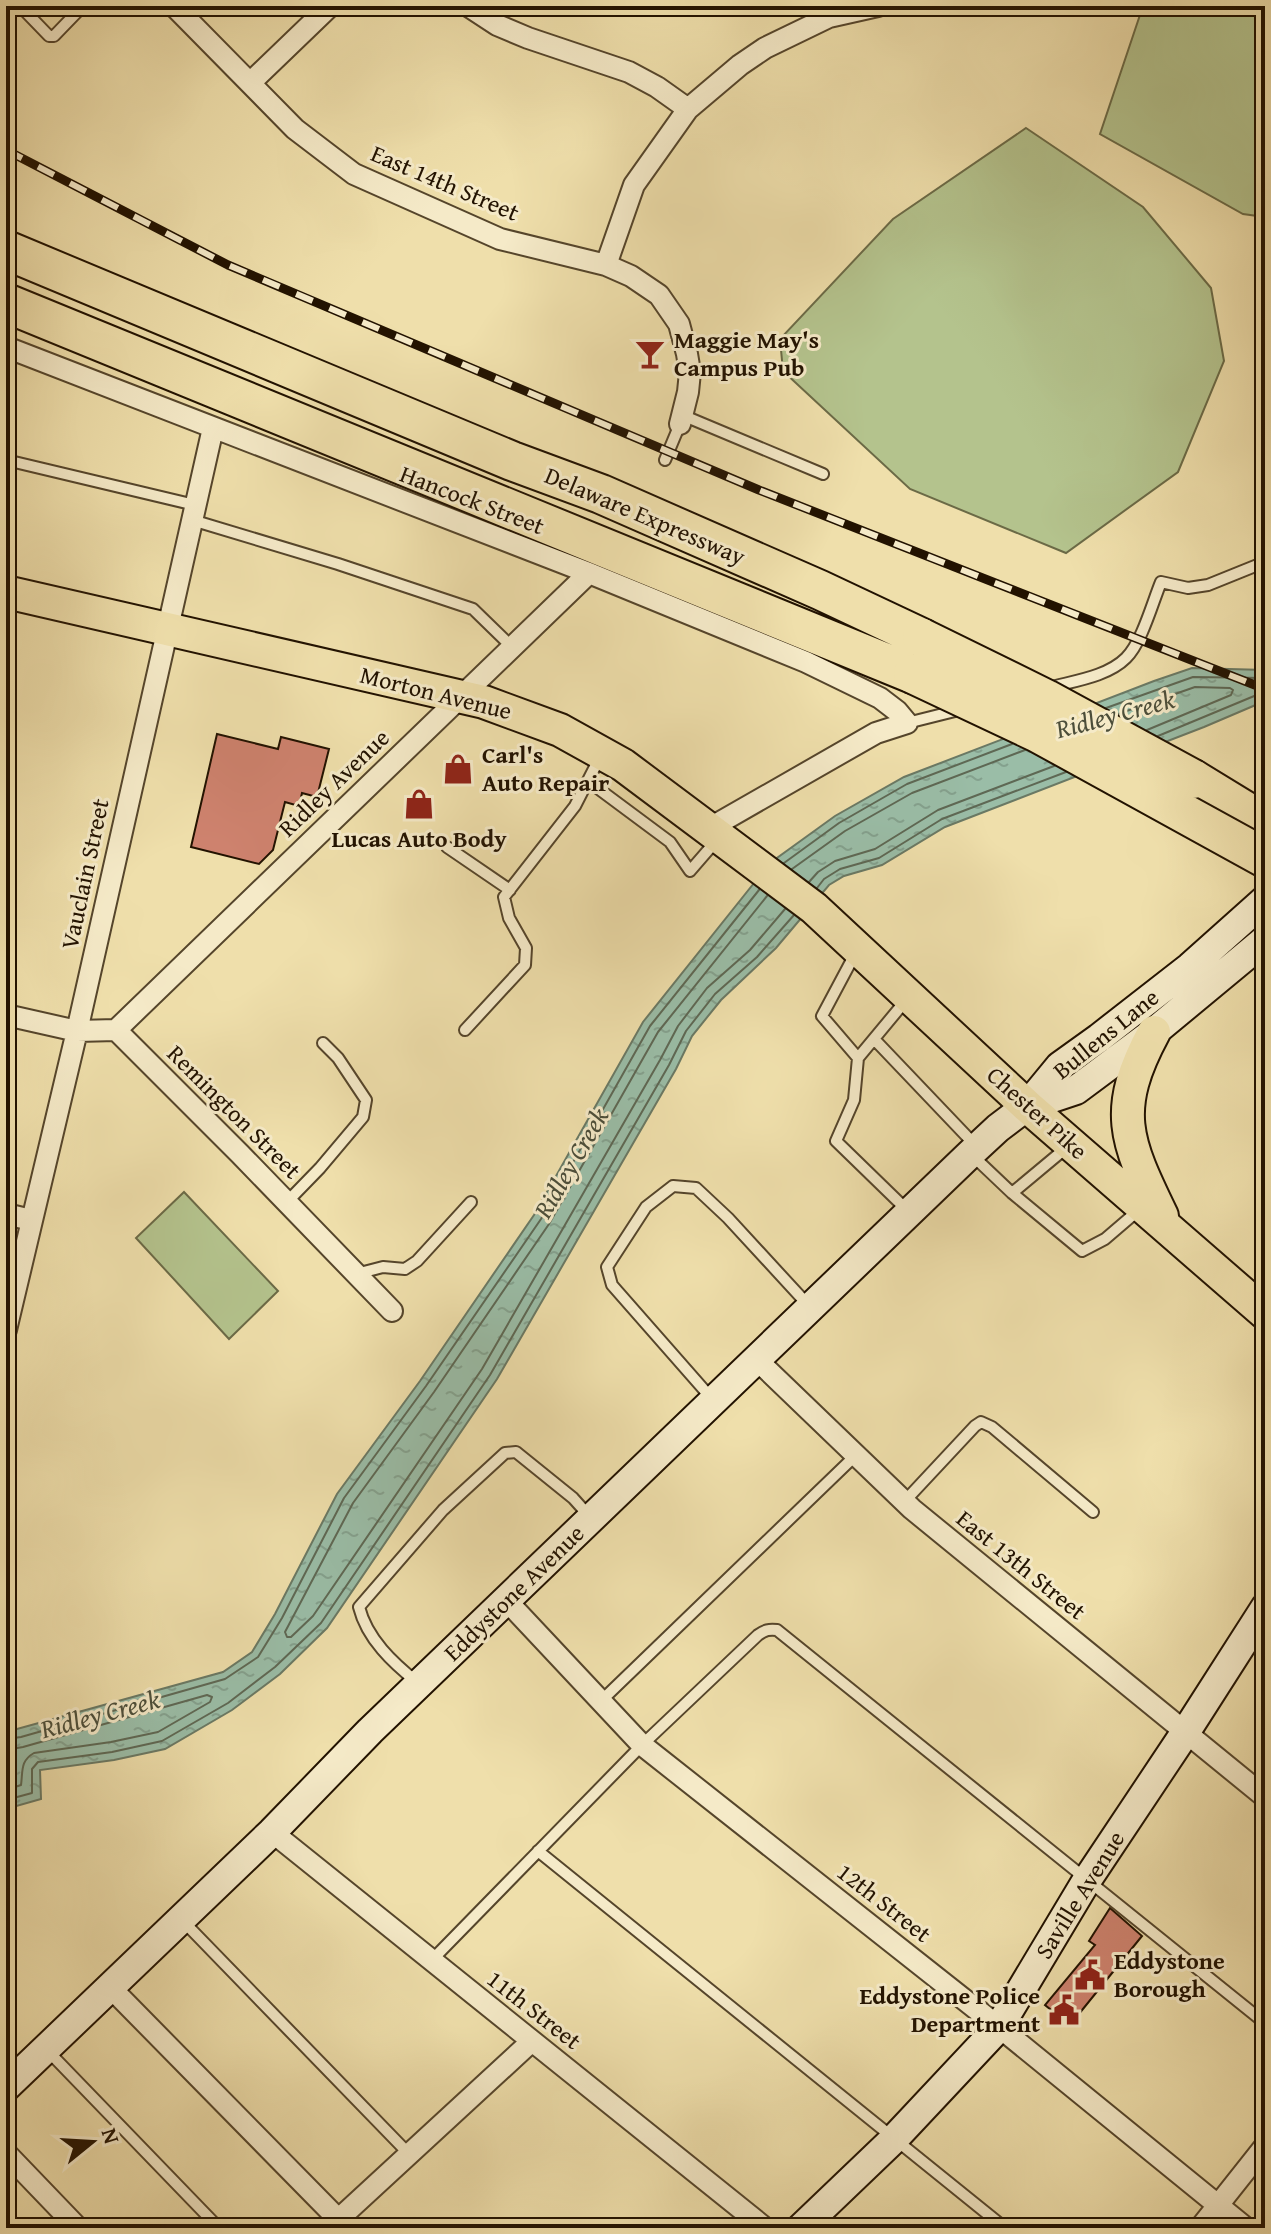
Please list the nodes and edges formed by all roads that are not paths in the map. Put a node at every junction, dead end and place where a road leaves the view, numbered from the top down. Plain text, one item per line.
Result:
1 (20, 6) edge
2 (83, 6) edge
3 (174, 6) edge
4 (330, 6) edge
5 (468, 6) edge
6 (878, 6) edge
7 (830, 11) edge
8 (250, 83) junction
9 (688, 109) junction
10 (6, 250) edge
11 (606, 265) junction
12 (6, 303) edge
13 (6, 347) edge
14 (681, 420) junction
15 (213, 428) junction
16 (6, 460) edge
17 (665, 460) dead end
18 (823, 474) dead end
19 (193, 513) junction
20 (1265, 562) edge
21 (589, 573) junction
22 (6, 592) edge
23 (167, 629) junction
24 (512, 647) junction
25 (461, 696) junction
26 (1014, 696) dead end
27 (999, 700) dead end
28 (907, 723) junction
29 (603, 752) junction
30 (1193, 779) junction
31 (588, 781) junction
32 (1265, 813) edge
33 (1265, 823) edge
34 (715, 832) junction
35 (447, 847) dead end
36 (1265, 858) edge
37 (510, 890) junction
38 (1265, 900) edge
39 (814, 908) joint
40 (1265, 940) edge
41 (858, 948) junction
42 (910, 996) junction
43 (6, 1015) edge
44 (116, 1030) junction
45 (465, 1030) dead end
46 (77, 1031) junction
47 (1154, 1032) junction
48 (874, 1039) junction
49 (323, 1043) dead end
50 (858, 1058) junction
51 (1027, 1106) junction
52 (1071, 1144) junction
53 (974, 1151) junction
54 (1012, 1193) junction
55 (287, 1202) junction
56 (471, 1202) dead end
57 (1143, 1207) junction
58 (910, 1213) junction
59 (6, 1214) edge
60 (31, 1220) junction
61 (1168, 1230) junction
62 (356, 1274) junction
63 (811, 1308) junction
64 (392, 1311) dead end
65 (1265, 1313) edge
66 (6, 1330) edge
67 (757, 1360) junction
68 (714, 1401) junction
69 (856, 1455) junction
70 (904, 1502) junction
71 (1093, 1512) dead end
72 (592, 1518) junction
73 (506, 1600) junction
74 (1265, 1608) edge
75 (419, 1684) junction
76 (601, 1701) junction
77 (1185, 1733) junction
78 (642, 1745) junction
79 (1265, 1797) edge
80 (272, 1832) junction
81 (538, 1851) junction
82 (1087, 1880) junction
83 (180, 1918) junction
84 (431, 1961) junction
85 (109, 1986) junction
86 (1265, 2023) edge
87 (999, 2027) junction
88 (532, 2041) junction
89 (45, 2048) junction
90 (6, 2087) edge
91 (893, 2140) junction
92 (1265, 2146) edge
93 (6, 2153) edge
94 (409, 2154) junction
95 (1219, 2205) junction
96 (334, 2224) edge
97 (78, 2228) edge
98 (219, 2228) edge
99 (765, 2228) edge
100 (801, 2228) edge
101 (1005, 2228) edge
102 (1200, 2228) edge
103 (1246, 2228) edge

1 - 2 lane
3 - 8 street, East 14th Street
4 - 8 street
5 - 9 street
6 - 7 street
7 - 9 street
8 - 11 street, East 14th Street
9 - 11 street
10 - 30 highway, Delaware Expressway, bridge
11 - 14 street, East 14th Street
12 - 36 highway, Delaware Expressway, bridge
13 - 15 street, Hancock Street
14 - 17 lane
14 - 18 lane
15 - 19 street, Vauclain Street
15 - 21 street, Hancock Street
16 - 19 lane
19 - 23 street, Vauclain Street
19 - 24 lane
20 - 26 lane
21 - 24 street, Ridley Avenue
21 - 28 street, Hancock Street
22 - 23 main road, Morton Avenue
23 - 25 main road, Morton Avenue
23 - 46 street, Vauclain Street
24 - 25 street, Ridley Avenue
25 - 29 main road, Morton Avenue
25 - 44 street, Ridley Avenue
27 - 28 lane
28 - 34 street
29 - 31 lane
29 - 34 main road, Morton Avenue
30 - 32 highway
30 - 33 highway, Delaware Expressway
31 - 34 lane
31 - 37 lane
34 - 39 main road, Morton Avenue
35 - 37 lane
37 - 45 lane
38 - 51 street, Bullens Lane
39 - 41 main road, Chester Pike
40 - 47 street, Bullens Lane
41 - 42 main road, Chester Pike
41 - 50 lane
42 - 48 lane
42 - 51 main road, Chester Pike
43 - 46 street
44 - 46 street
44 - 55 street, Remington Street
46 - 60 street, Vauclain Street
47 - 51 street, Bullens Lane
47 - 61 main road
48 - 50 lane
48 - 53 lane
49 - 55 lane
50 - 58 lane
51 - 52 main road, Chester Pike
51 - 53 street, Eddystone Avenue
52 - 54 lane
52 - 57 main road, Chester Pike
53 - 54 lane
53 - 58 street, Eddystone Avenue
54 - 57 lane
55 - 62 street, Remington Street
56 - 62 lane
57 - 61 main road, Chester Pike
58 - 63 street, Eddystone Avenue
59 - 60 street
60 - 66 street, Vauclain Street
61 - 65 main road, Chester Pike
62 - 64 street, Remington Street
63 - 67 street, Eddystone Avenue
63 - 68 lane
67 - 68 street, Eddystone Avenue
67 - 69 street, East 13th Street
68 - 72 street, Eddystone Avenue
69 - 70 street, East 13th Street
69 - 76 lane
70 - 71 lane
70 - 77 street, East 13th Street
72 - 73 street, Eddystone Avenue
72 - 75 lane
73 - 75 street, Eddystone Avenue
73 - 76 street, 12th Street
74 - 77 street, Saville Avenue
75 - 80 street, Eddystone Avenue
76 - 78 street, 12th Street
77 - 79 street, East 13th Street
77 - 82 street, Saville Avenue
78 - 81 lane
78 - 82 lane
78 - 87 street, 12th Street
80 - 83 street, Eddystone Avenue
80 - 84 street, 11th Street
81 - 84 lane
81 - 91 lane
82 - 86 lane
82 - 87 street, Saville Avenue
83 - 85 street, Eddystone Avenue
83 - 94 lane
84 - 88 street, 11th Street
85 - 89 street, Eddystone Avenue
85 - 96 street
87 - 91 street, Saville Avenue
87 - 95 street, 12th Street
88 - 94 street
88 - 99 street, 11th Street
89 - 90 street, Eddystone Avenue
89 - 98 lane
91 - 100 street, Saville Avenue
91 - 101 lane
92 - 95 street
93 - 97 street
94 - 96 street
95 - 102 street
95 - 103 street, 12th Street

